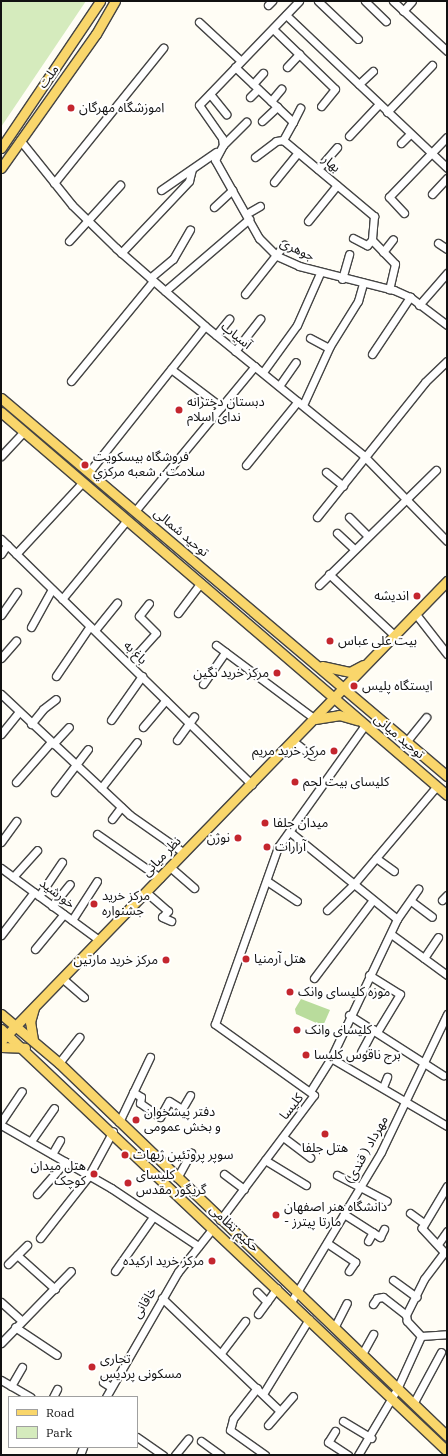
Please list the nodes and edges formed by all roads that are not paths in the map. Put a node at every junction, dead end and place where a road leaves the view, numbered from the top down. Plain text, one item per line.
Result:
1 (100, 1) edge
2 (115, 1) edge
3 (299, 1) edge
4 (318, 1) edge
5 (365, 1) edge
6 (393, 1) edge
7 (412, 1) edge
8 (403, 10) junction
9 (286, 15) junction
10 (386, 21) dead end
11 (199, 22) dead end
12 (273, 29) junction
13 (358, 39) dead end
14 (163, 48) dead end
15 (447, 51) edge
16 (299, 54) junction
17 (241, 61) junction
18 (432, 64) dead end
19 (235, 67) junction
20 (287, 67) dead end
21 (373, 71) dead end
22 (263, 73) dead end
23 (359, 84) junction
24 (255, 86) junction
25 (281, 89) dead end
26 (210, 94) junction
27 (250, 97) dead end
28 (271, 101) junction
29 (379, 104) junction
30 (276, 106) junction
31 (321, 106) dead end
32 (300, 108) dead end
33 (387, 112) junction
34 (226, 114) dead end
35 (262, 121) dead end
36 (246, 122) dead end
37 (293, 122) junction
38 (410, 134) junction
39 (350, 136) dead end
40 (447, 137) edge
41 (20, 140) junction
42 (283, 140) junction
43 (401, 143) dead end
44 (223, 144) junction
45 (337, 147) dead end
46 (1, 148) edge
47 (216, 152) junction
48 (298, 152) junction
49 (431, 153) junction
50 (255, 157) dead end
51 (1, 168) edge
52 (447, 168) edge
53 (192, 169) junction
54 (318, 169) junction
55 (447, 178) edge
56 (274, 182) dead end
57 (54, 183) junction
58 (120, 185) dead end
59 (337, 185) junction
60 (161, 190) dead end
61 (232, 190) junction
62 (432, 194) dead end
63 (260, 206) dead end
64 (214, 207) dead end
65 (404, 214) dead end
66 (247, 217) junction
67 (86, 219) junction
68 (308, 221) dead end
69 (190, 230) dead end
70 (353, 238) dead end
71 (393, 239) dead end
72 (372, 240) junction
73 (69, 241) dead end
74 (438, 243) dead end
75 (284, 245) dead end
76 (447, 249) edge
77 (383, 252) junction
78 (121, 253) junction
79 (349, 254) dead end
80 (278, 256) junction
81 (320, 273) junction
82 (447, 273) edge
83 (342, 279) junction
84 (152, 280) junction
85 (363, 283) junction
86 (389, 289) junction
87 (165, 291) junction
88 (245, 294) dead end
89 (410, 297) junction
90 (419, 305) junction
91 (229, 319) dead end
92 (260, 319) dead end
93 (447, 325) edge
94 (205, 326) junction
95 (216, 335) junction
96 (310, 338) dead end
97 (329, 348) junction
98 (235, 350) junction
99 (372, 354) dead end
100 (447, 361) edge
101 (296, 362) dead end
102 (255, 366) junction
103 (171, 369) junction
104 (263, 372) junction
105 (71, 381) dead end
106 (279, 386) junction
107 (1, 398) edge
108 (301, 403) junction
109 (221, 407) junction
110 (1, 412) edge
111 (24, 431) junction
112 (1, 456) edge
113 (366, 459) junction
114 (246, 465) dead end
115 (436, 470) dead end
116 (89, 472) junction
117 (326, 472) dead end
118 (82, 482) junction
119 (106, 486) junction
120 (343, 486) junction
121 (98, 495) junction
122 (405, 498) junction
123 (135, 511) junction
124 (317, 517) dead end
125 (349, 517) dead end
126 (127, 520) junction
127 (337, 533) dead end
128 (367, 535) junction
129 (1, 539) edge
130 (447, 541) edge
131 (7, 545) junction
132 (353, 548) junction
133 (1, 554) edge
134 (16, 554) junction
135 (329, 574) junction
136 (447, 580) edge
137 (201, 583) junction
138 (319, 584) dead end
139 (52, 589) junction
140 (17, 592) dead end
141 (62, 599) junction
142 (117, 603) dead end
143 (149, 603) dead end
144 (178, 613) dead end
145 (415, 613) junction
146 (1, 615) edge
147 (31, 627) dead end
148 (92, 628) junction
149 (394, 635) junction
150 (16, 641) dead end
151 (216, 645) dead end
152 (225, 652) junction
153 (447, 654) edge
154 (1, 658) edge
155 (369, 662) junction
156 (314, 663) junction
157 (129, 664) junction
158 (56, 676) dead end
159 (142, 676) junction
160 (203, 684) dead end
161 (344, 688) junction
162 (1, 694) edge
163 (335, 698) junction
164 (56, 699) dead end
165 (166, 700) junction
166 (19, 712) junction
167 (194, 717) dead end
168 (426, 717) dead end
169 (315, 719) junction
170 (111, 720) dead end
171 (363, 723) junction
172 (32, 724) junction
173 (190, 725) junction
174 (69, 727) dead end
175 (143, 727) dead end
176 (1, 734) edge
177 (177, 740) dead end
178 (293, 741) junction
179 (137, 742) dead end
180 (406, 742) junction
181 (52, 743) junction
182 (88, 749) dead end
183 (312, 756) dead end
184 (77, 766) junction
185 (446, 772) edge
186 (16, 782) dead end
187 (252, 785) junction
188 (437, 786) junction
189 (101, 788) junction
190 (55, 792) dead end
191 (447, 795) edge
192 (121, 807) junction
193 (112, 819) dead end
194 (16, 821) dead end
195 (290, 832) junction
196 (97, 834) dead end
197 (1, 842) edge
198 (37, 850) dead end
199 (184, 853) junction
200 (376, 858) junction
201 (62, 862) dead end
202 (170, 867) junction
203 (1, 868) edge
204 (394, 871) dead end
205 (13, 877) junction
206 (160, 878) junction
207 (97, 881) dead end
208 (267, 881) junction
209 (70, 884) dead end
210 (353, 885) junction
211 (194, 888) dead end
212 (418, 889) dead end
213 (146, 892) junction
214 (36, 894) junction
215 (297, 901) dead end
216 (372, 901) junction
217 (411, 901) junction
218 (52, 906) junction
219 (327, 910) dead end
220 (64, 914) junction
221 (432, 916) dead end
222 (72, 920) junction
223 (397, 920) junction
224 (171, 921) dead end
225 (391, 934) junction
226 (1, 935) edge
227 (438, 937) dead end
228 (99, 940) junction
229 (36, 950) dead end
230 (424, 958) junction
231 (369, 975) junction
232 (447, 975) edge
233 (62, 978) junction
234 (314, 978) dead end
235 (84, 997) dead end
236 (36, 1004) junction
237 (1, 1014) edge
238 (447, 1014) edge
239 (349, 1015) junction
240 (16, 1024) junction
241 (375, 1030) junction
242 (4, 1031) edge
243 (79, 1037) dead end
244 (34, 1040) junction
245 (1, 1041) edge
246 (1, 1047) edge
247 (26, 1048) junction
248 (361, 1052) dead end
249 (150, 1057) dead end
250 (331, 1058) junction
251 (424, 1062) junction
252 (59, 1063) junction
253 (443, 1075) dead end
254 (387, 1077) dead end
255 (383, 1087) junction
256 (311, 1090) junction
257 (22, 1091) dead end
258 (133, 1092) junction
259 (190, 1095) dead end
260 (407, 1100) junction
261 (54, 1108) dead end
262 (119, 1122) junction
263 (2, 1124) edge
264 (447, 1126) edge
265 (113, 1131) junction
266 (1, 1134) edge
267 (283, 1137) junction
268 (60, 1140) dead end
269 (31, 1141) junction
270 (191, 1153) dead end
271 (52, 1154) junction
272 (310, 1157) dead end
273 (266, 1160) junction
274 (65, 1162) junction
275 (224, 1174) dead end
276 (337, 1175) dead end
277 (88, 1177) junction
278 (177, 1178) junction
279 (306, 1185) dead end
280 (360, 1186) junction
281 (447, 1186) edge
282 (244, 1189) junction
283 (38, 1194) dead end
284 (387, 1201) dead end
285 (410, 1213) dead end
286 (344, 1214) junction
287 (153, 1217) junction
288 (220, 1220) junction
289 (424, 1223) junction
290 (214, 1228) junction
291 (384, 1229) dead end
292 (447, 1231) edge
293 (373, 1232) junction
294 (40, 1238) dead end
295 (368, 1241) dead end
296 (326, 1243) junction
297 (438, 1244) junction
298 (27, 1245) dead end
299 (198, 1246) junction
300 (17, 1255) junction
301 (8, 1264) dead end
302 (71, 1271) dead end
303 (115, 1271) dead end
304 (349, 1271) dead end
305 (393, 1280) dead end
306 (277, 1288) junction
307 (56, 1289) junction
308 (297, 1291) junction
309 (257, 1292) dead end
310 (416, 1296) junction
311 (162, 1298) junction
312 (1, 1302) edge
313 (267, 1302) junction
314 (291, 1302) junction
315 (347, 1303) dead end
316 (373, 1304) dead end
317 (258, 1314) dead end
318 (406, 1315) junction
319 (309, 1319) junction
320 (21, 1320) junction
321 (245, 1321) dead end
322 (15, 1327) junction
323 (334, 1328) junction
324 (374, 1334) dead end
325 (447, 1334) edge
326 (421, 1336) junction
327 (1, 1343) edge
328 (441, 1352) dead end
329 (221, 1353) junction
330 (362, 1354) junction
331 (57, 1355) dead end
332 (22, 1367) dead end
333 (1, 1380) edge
334 (103, 1382) dead end
335 (11, 1386) junction
336 (111, 1387) junction
337 (257, 1388) junction
338 (57, 1389) dead end
339 (398, 1389) junction
340 (263, 1394) junction
341 (29, 1396) edge
342 (54, 1396) edge
343 (106, 1396) edge
344 (292, 1396) dead end
345 (391, 1398) junction
346 (413, 1404) junction
347 (280, 1411) junction
348 (343, 1421) dead end
349 (268, 1425) dead end
350 (335, 1431) dead end
351 (447, 1436) edge
352 (138, 1438) edge
353 (371, 1438) junction
354 (188, 1439) dead end
355 (201, 1441) dead end
356 (447, 1451) edge
357 (163, 1455) edge
358 (175, 1455) edge
359 (220, 1455) edge
360 (265, 1455) edge
361 (348, 1455) edge
362 (358, 1455) edge
363 (444, 1455) edge

1 - 46 main road, ملت
2 - 41 main road, ملت
3 - 9 street
4 - 13 street
5 - 10 street
6 - 8 street
7 - 8 street
8 - 15 street
9 - 12 street
9 - 23 street
11 - 17 street
12 - 16 street
12 - 17 street
14 - 57 street
16 - 20 street
16 - 31 street
17 - 19 street
18 - 33 street
19 - 24 street
19 - 26 street
21 - 23 street
22 - 24 street
23 - 29 street
24 - 27 street
24 - 28 street
25 - 28 street
26 - 34 street
26 - 44 street
28 - 30 street
29 - 33 street
29 - 39 street
30 - 35 street
30 - 37 street
32 - 37 street
33 - 38 street
36 - 44 street
37 - 42 street
38 - 43 street
38 - 49 street
40 - 49 street
41 - 51 main road, ملت
41 - 57 street, آسیاب
42 - 48 street, بهار
42 - 50 street
44 - 47 street
45 - 54 street
47 - 53 street
47 - 61 street, جوهری
48 - 54 street, بهار
48 - 56 street
49 - 52 street
49 - 65 street
53 - 60 street
53 - 78 street
54 - 59 street, بهار
55 - 62 street
57 - 67 street, آسیاب
58 - 67 street
59 - 68 street
59 - 72 street, بهار
61 - 64 street
61 - 66 street, جوهری
63 - 66 street
66 - 80 street, جوهری
66 - 87 street
67 - 73 street
67 - 78 street, آسیاب
69 - 84 street
70 - 72 street
71 - 77 street
72 - 77 street
74 - 76 street
75 - 80 street
77 - 86 street
78 - 84 street, آسیاب
79 - 83 street
80 - 81 street, جوهری
80 - 88 street
81 - 83 street, جوهری
81 - 104 street
82 - 90 street
83 - 85 street, جوهری
84 - 87 street, آسیاب
84 - 105 street
85 - 86 street, جوهری
85 - 97 street
86 - 89 street, جوهری
87 - 94 street, آسیاب
89 - 90 street, جوهری
89 - 99 street
90 - 93 street, جوهری
91 - 95 street
92 - 98 street
94 - 95 street, آسیاب
94 - 103 street
95 - 98 street, آسیاب
96 - 97 street
97 - 108 street
98 - 102 street, آسیاب
100 - 113 street
101 - 106 street
102 - 104 street, آسیاب
102 - 109 street
103 - 109 street
103 - 116 street
104 - 106 street, آسیاب
106 - 108 street, آسیاب
107 - 116 main road, توحید شمالی
108 - 113 street, آسیاب
108 - 114 street
109 - 123 street
110 - 111 main road, توحید شمالی
111 - 112 street
111 - 118 main road, توحید شمالی
113 - 120 street
113 - 122 street, آسیاب
115 - 122 street
116 - 119 main road, توحید شمالی
117 - 120 street
118 - 121 main road, توحید شمالی
118 - 134 street
119 - 121 main road
119 - 123 main road, توحید شمالی
120 - 124 street
121 - 126 main road, توحید شمالی
122 - 128 street
122 - 130 street, آسیاب
123 - 156 main road, توحید شمالی
125 - 128 street
126 - 137 main road, توحید شمالی
126 - 141 street
127 - 132 street
128 - 132 street
129 - 131 street, باغ به
131 - 133 street
131 - 134 street, باغ به
132 - 135 street
134 - 139 street, باغ به
135 - 138 street
135 - 149 street
136 - 145 main road, نظر میانی
137 - 144 street
137 - 163 main road, توحید شمالی
139 - 141 street, باغ به
139 - 147 street
140 - 146 street
141 - 148 street, باغ به
142 - 148 street
143 - 157 street
145 - 149 main road, نظر میانی
145 - 153 street
148 - 157 street, باغ به
148 - 158 street
149 - 155 main road, نظر میانی
150 - 154 street
151 - 152 street
152 - 160 street
152 - 169 street
155 - 156 main road
155 - 161 main road, نظر میانی
156 - 161 main road, توحید شمالی
157 - 159 street, باغ به
159 - 165 street, باغ به
159 - 170 street
161 - 163 main road, نظر میانی
161 - 180 main road, توحید میانی
162 - 166 street
163 - 169 main road, نظر میانی
163 - 171 main road, توحید میانی
164 - 172 street
165 - 173 street, باغ به
165 - 175 street
166 - 172 street
166 - 176 street
167 - 173 street
168 - 180 street
169 - 171 main road
169 - 178 main road, نظر میانی
171 - 188 main road, توحید میانی
171 - 195 street
172 - 181 street
173 - 177 street
173 - 187 street, باغ به
174 - 181 street
178 - 183 street
178 - 187 main road, نظر میانی
179 - 189 street
180 - 185 main road, توحید میانی
181 - 184 street
181 - 186 street
182 - 184 street
184 - 189 street
184 - 190 street
187 - 199 main road, نظر میانی
188 - 191 main road, توحید میانی
188 - 200 street
189 - 192 street
192 - 193 street
192 - 199 street
194 - 197 street
195 - 208 street
195 - 210 street
196 - 206 street
198 - 205 street
199 - 202 main road, نظر میانی
200 - 204 street
200 - 210 street
201 - 214 street
202 - 206 main road, نظر میانی
202 - 211 street
203 - 205 street, خورشید
205 - 214 street, خورشید
206 - 213 main road, نظر میانی
207 - 222 street
208 - 215 street
208 - 256 street
209 - 218 street
210 - 216 street
210 - 219 street
212 - 217 street, کلیسا
213 - 224 street
213 - 228 main road, نظر میانی
214 - 218 street, خورشید
214 - 226 street
216 - 223 street
216 - 234 street
217 - 221 street
217 - 223 street, کلیسا
218 - 220 street, خورشید
220 - 222 street, خورشید
220 - 229 street
222 - 228 street, خورشید
223 - 225 street, کلیسا
225 - 230 street
225 - 231 street, کلیسا
227 - 230 street
228 - 233 main road, نظر میانی
230 - 232 street
231 - 239 street, کلیسا
231 - 241 street
233 - 235 street
233 - 236 main road, نظر میانی
236 - 240 main road, نظر میانی
236 - 244 main road
237 - 240 main road, حکیم نظامی
238 - 251 street, مهرداد ( قندی)
239 - 241 street
239 - 250 street, کلیسا
240 - 242 main road, نظر میانی
240 - 244 main road, حکیم نظامی
241 - 248 street
241 - 251 street
242 - 245 main road, نظر میانی
242 - 247 main road, حکیم نظامی
243 - 252 street
244 - 252 main road, حکیم نظامی
246 - 247 main road
247 - 265 main road, حکیم نظامی
249 - 258 street
250 - 255 street
250 - 256 street, کلیسا
251 - 253 street
251 - 260 street, مهرداد ( قندی)
252 - 262 main road, حکیم نظامی
254 - 255 street
255 - 260 street
256 - 267 street, کلیسا
257 - 263 street
258 - 259 street
258 - 262 street
260 - 264 street
260 - 280 street, مهرداد ( قندی)
261 - 269 street
262 - 278 main road, حکیم نظامی
263 - 266 street
263 - 269 street
265 - 277 street
265 - 290 main road, حکیم نظامی
267 - 272 street
267 - 273 street, کلیسا
268 - 271 street
269 - 271 street
270 - 278 street
271 - 274 street
273 - 279 street
273 - 282 street, کلیسا
274 - 277 street
274 - 283 street
275 - 282 street
276 - 280 street
277 - 287 street
277 - 294 street
278 - 288 main road, حکیم نظامی
280 - 284 street
280 - 286 street, مهرداد ( قندی)
281 - 289 street
282 - 288 street, کلیسا
285 - 289 street
286 - 293 street
286 - 296 street, مهرداد ( قندی)
287 - 299 street
287 - 303 street
288 - 308 main road, حکیم نظامی
289 - 297 street
290 - 299 street, خاقانی
290 - 306 main road, حکیم نظامی
291 - 293 street
292 - 297 street
293 - 295 street
296 - 304 street
296 - 308 street, مهرداد ( قندی)
297 - 310 street
298 - 300 street
299 - 311 street, خاقانی
300 - 301 street
300 - 307 street
302 - 307 street
305 - 310 street
306 - 313 street
306 - 314 main road, حکیم نظامی
307 - 320 street
308 - 314 street, مهرداد ( قندی)
308 - 323 main road, حکیم نظامی
309 - 313 street
310 - 318 street
311 - 329 street
311 - 336 street, خاقانی
312 - 320 street
313 - 317 street
314 - 319 main road, حکیم نظامی
315 - 323 street
316 - 318 street
318 - 326 street
319 - 340 street
319 - 345 main road, حکیم نظامی
320 - 322 street
321 - 329 street
322 - 327 street
322 - 331 street
323 - 330 main road, حکیم نظامی
324 - 330 street
325 - 326 street
326 - 339 street
328 - 346 street
329 - 337 street
330 - 339 main road, حکیم نظامی
332 - 335 street
333 - 335 street
334 - 336 street
335 - 341 street
336 - 343 street, خاقانی
337 - 340 street
337 - 360 street
338 - 342 street
339 - 345 street
339 - 346 main road, حکیم نظامی
340 - 347 street
344 - 347 street
345 - 353 street
345 - 356 main road, حکیم نظامی
346 - 351 main road, حکیم نظامی
347 - 349 street
348 - 353 street
350 - 361 street
352 - 357 street
353 - 362 street
354 - 358 street
355 - 359 street
356 - 363 street

